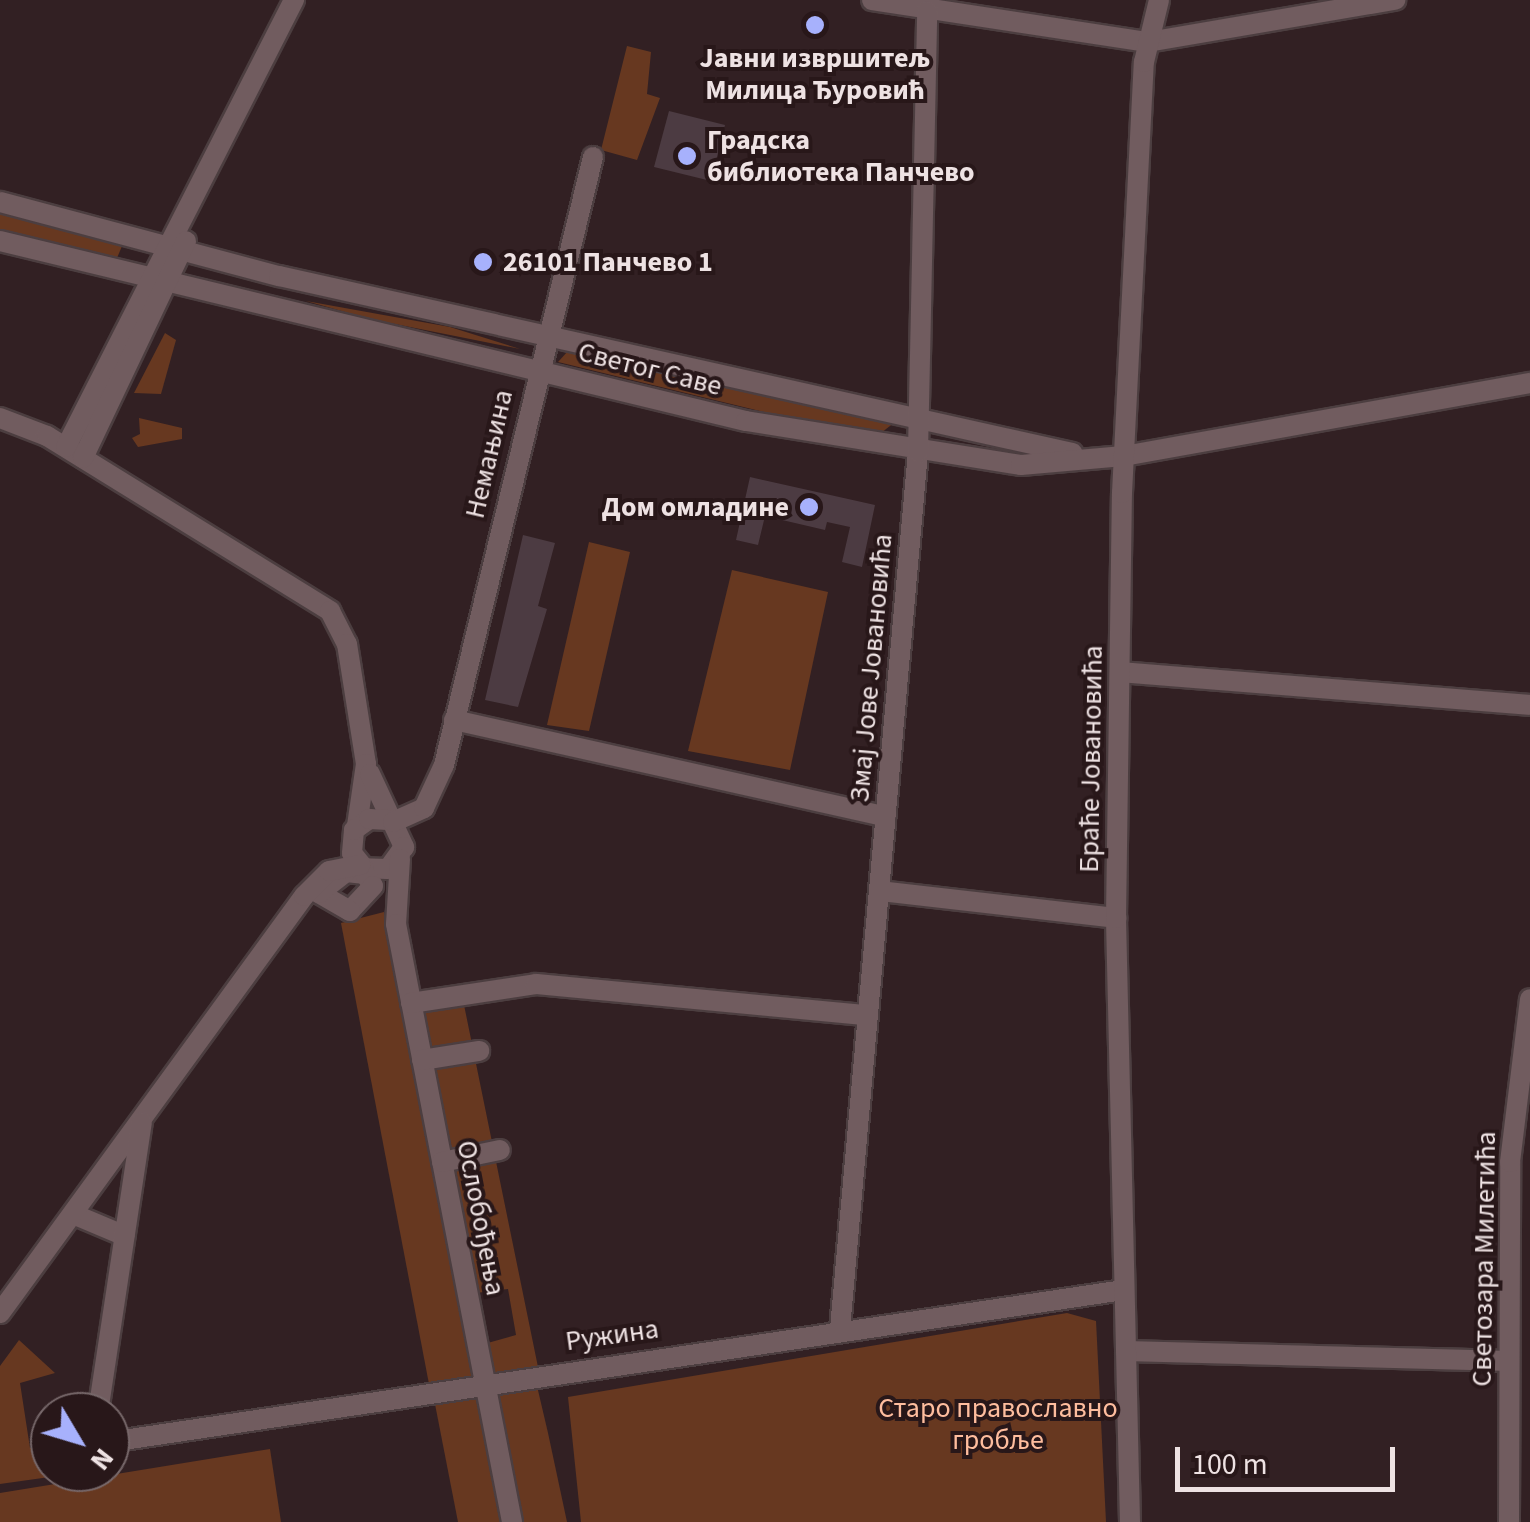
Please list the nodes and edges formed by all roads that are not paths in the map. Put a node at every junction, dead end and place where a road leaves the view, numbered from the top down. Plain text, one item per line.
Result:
1 (294, 0) edge
2 (872, 0) edge
3 (1159, 0) edge
4 (1394, 0) edge
5 (917, 6) edge
6 (1148, 42) junction
7 (592, 157) dead end
8 (0, 202) edge
9 (0, 242) edge
10 (176, 248) junction
11 (160, 282) junction
12 (550, 337) junction
13 (538, 371) junction
14 (1530, 383) edge
15 (0, 418) edge
16 (920, 422) junction
17 (918, 452) junction
18 (74, 453) junction
19 (1124, 456) junction
20 (1120, 672) junction
21 (1530, 705) edge
22 (454, 720) junction
23 (366, 764) junction
24 (444, 765) junction
25 (885, 816) junction
26 (390, 821) junction
27 (355, 830) junction
28 (402, 853) junction
29 (362, 866) junction
30 (880, 891) junction
31 (314, 898) junction
32 (1116, 918) junction
33 (396, 924) junction
34 (1530, 999) edge
35 (411, 1003) junction
36 (865, 1015) junction
37 (479, 1050) dead end
38 (422, 1060) junction
39 (142, 1119) junction
40 (500, 1150) dead end
41 (442, 1162) junction
42 (72, 1214) junction
43 (125, 1236) junction
44 (1124, 1290) junction
45 (0, 1313) edge
46 (840, 1329) junction
47 (1126, 1351) junction
48 (1517, 1371) edge
49 (484, 1382) junction
50 (101, 1392) edge
51 (130, 1439) edge
52 (512, 1522) edge
53 (1130, 1522) edge
54 (1509, 1522) edge

1 - 10 street
2 - 5 street
3 - 6 street, Браће Јовановића
4 - 6 street
5 - 6 street
5 - 16 street, Змај Јове Јовановића
6 - 19 street, Браће Јовановића
7 - 12 street, Немањина
8 - 10 street, Светог Саве
9 - 11 street, Светог Саве
10 - 11 street
10 - 12 street, Светог Саве
11 - 13 street, Светог Саве
11 - 18 street
12 - 13 street, Немањина
12 - 16 street, Светог Саве
13 - 17 street, Светог Саве
13 - 22 street, Немањина
14 - 19 street, Светог Саве
15 - 18 street
16 - 17 street, Змај Јове Јовановића
16 - 19 street, Светог Саве
17 - 19 street, Светог Саве
17 - 25 street, Змај Јове Јовановића
18 - 23 street
19 - 20 street, Браће Јовановића
20 - 21 street
20 - 32 street, Браће Јовановића
22 - 24 street, Немањина
22 - 25 street
23 - 26 street
23 - 27 street
24 - 26 street
24 - 28 street
25 - 30 street, Змај Јове Јовановића
26 - 27 street
26 - 28 street
27 - 29 street, Ослобођења
27 - 31 street
28 - 29 street
28 - 33 street, Ослобођења
29 - 31 street
29 - 33 street, Ослобођења
30 - 32 street
30 - 36 street, Змај Јове Јовановића
31 - 39 street
32 - 44 street, Браће Јовановића
33 - 35 street, Ослобођења
34 - 48 street, Светозара Милетића
35 - 36 street
35 - 38 street, Ослобођења
36 - 46 street, Змај Јове Јовановића
37 - 38 street
38 - 41 street, Ослобођења
39 - 42 street
39 - 43 street
40 - 41 street
41 - 49 street, Ослобођења
42 - 43 street
42 - 45 street
43 - 50 street
44 - 46 street, Ружина
44 - 47 street, Браће Јовановића
46 - 49 street, Ружина
47 - 48 street
47 - 53 street, Браће Јовановића
48 - 54 street, Светозара Милетића
49 - 51 street, Ружина
49 - 52 street, Ослобођења

